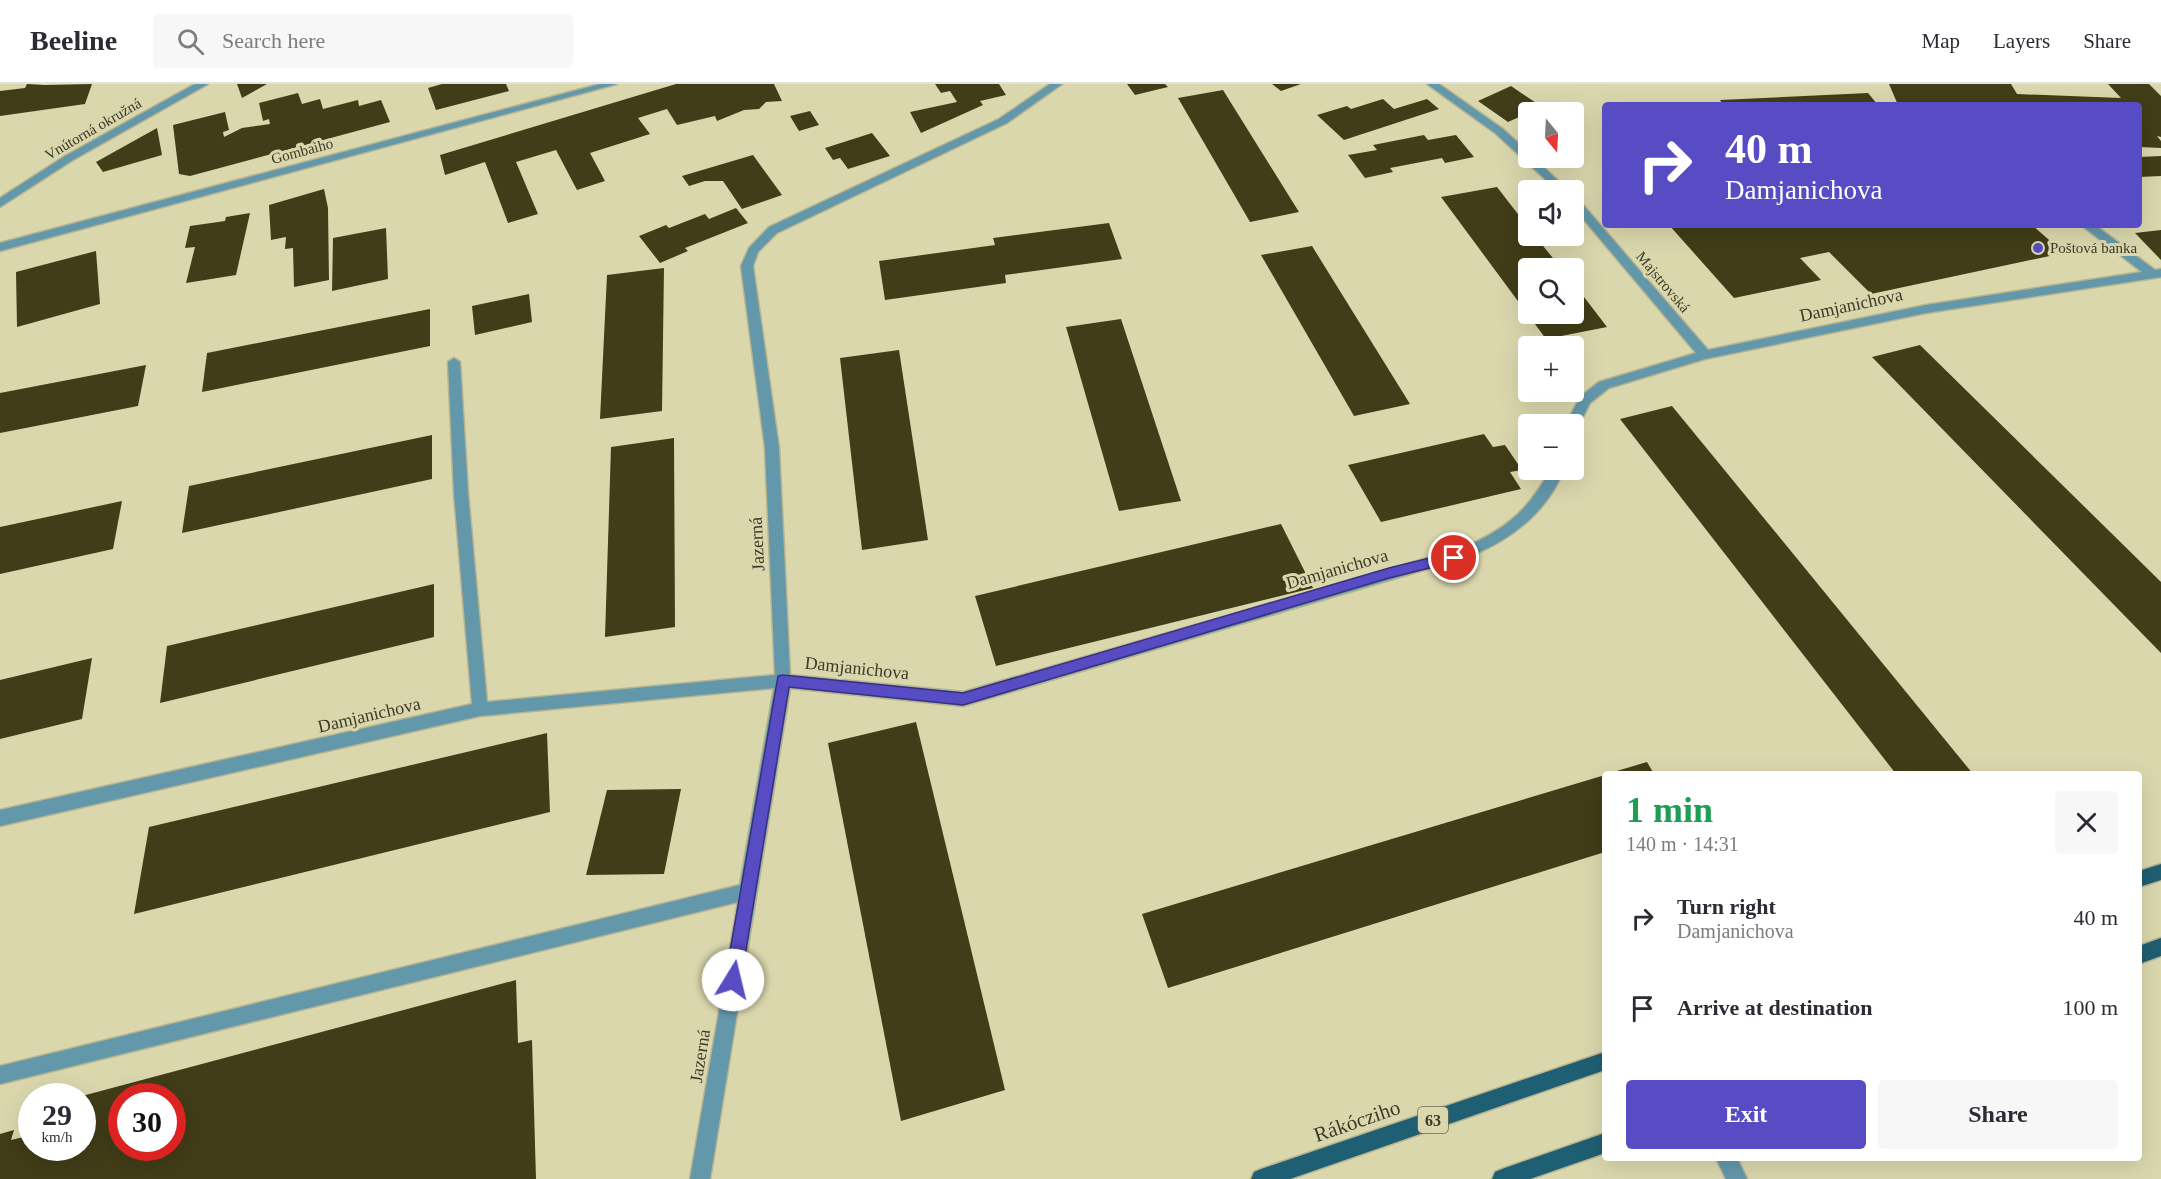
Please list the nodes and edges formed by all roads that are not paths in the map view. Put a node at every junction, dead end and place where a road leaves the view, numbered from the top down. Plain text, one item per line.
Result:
1 (203, 84) edge
2 (612, 84) edge
3 (1057, 84) edge
4 (1432, 84) edge
5 (1552, 180) edge
6 (0, 203) edge
7 (1584, 213) edge
8 (2091, 228) edge
9 (0, 247) edge
10 (2156, 274) edge
11 (1705, 355) junction
12 (454, 362) dead end
13 (1578, 414) edge
14 (1553, 480) edge
15 (783, 681) junction
16 (480, 709) junction
17 (0, 818) edge
18 (2161, 872) edge
19 (2142, 878) edge
20 (748, 891) junction
21 (2161, 947) edge
22 (2142, 954) edge
23 (1602, 1062) edge
24 (0, 1075) edge
25 (1602, 1144) edge
26 (1728, 1161) edge
27 (700, 1179) edge
28 (1261, 1179) edge
29 (1502, 1179) edge
30 (1737, 1179) edge

1 - 6 street, Vnútorná okružná
2 - 9 street, Gombaiho
3 - 15 street, Jazerná
4 - 5 street
7 - 11 street, Majstrovská
8 - 10 street
10 - 11 street, Damjanichova
11 - 13 street, Damjanichova
12 - 16 street
14 - 15 street, Damjanichova
15 - 16 street, Damjanichova
15 - 20 street, Jazerná
16 - 17 street, Damjanichova
18 - 19 main road
20 - 24 street
20 - 27 street, Jazerná
21 - 22 main road
23 - 28 main road, Rákócziho / 63
25 - 29 main road
26 - 30 street

